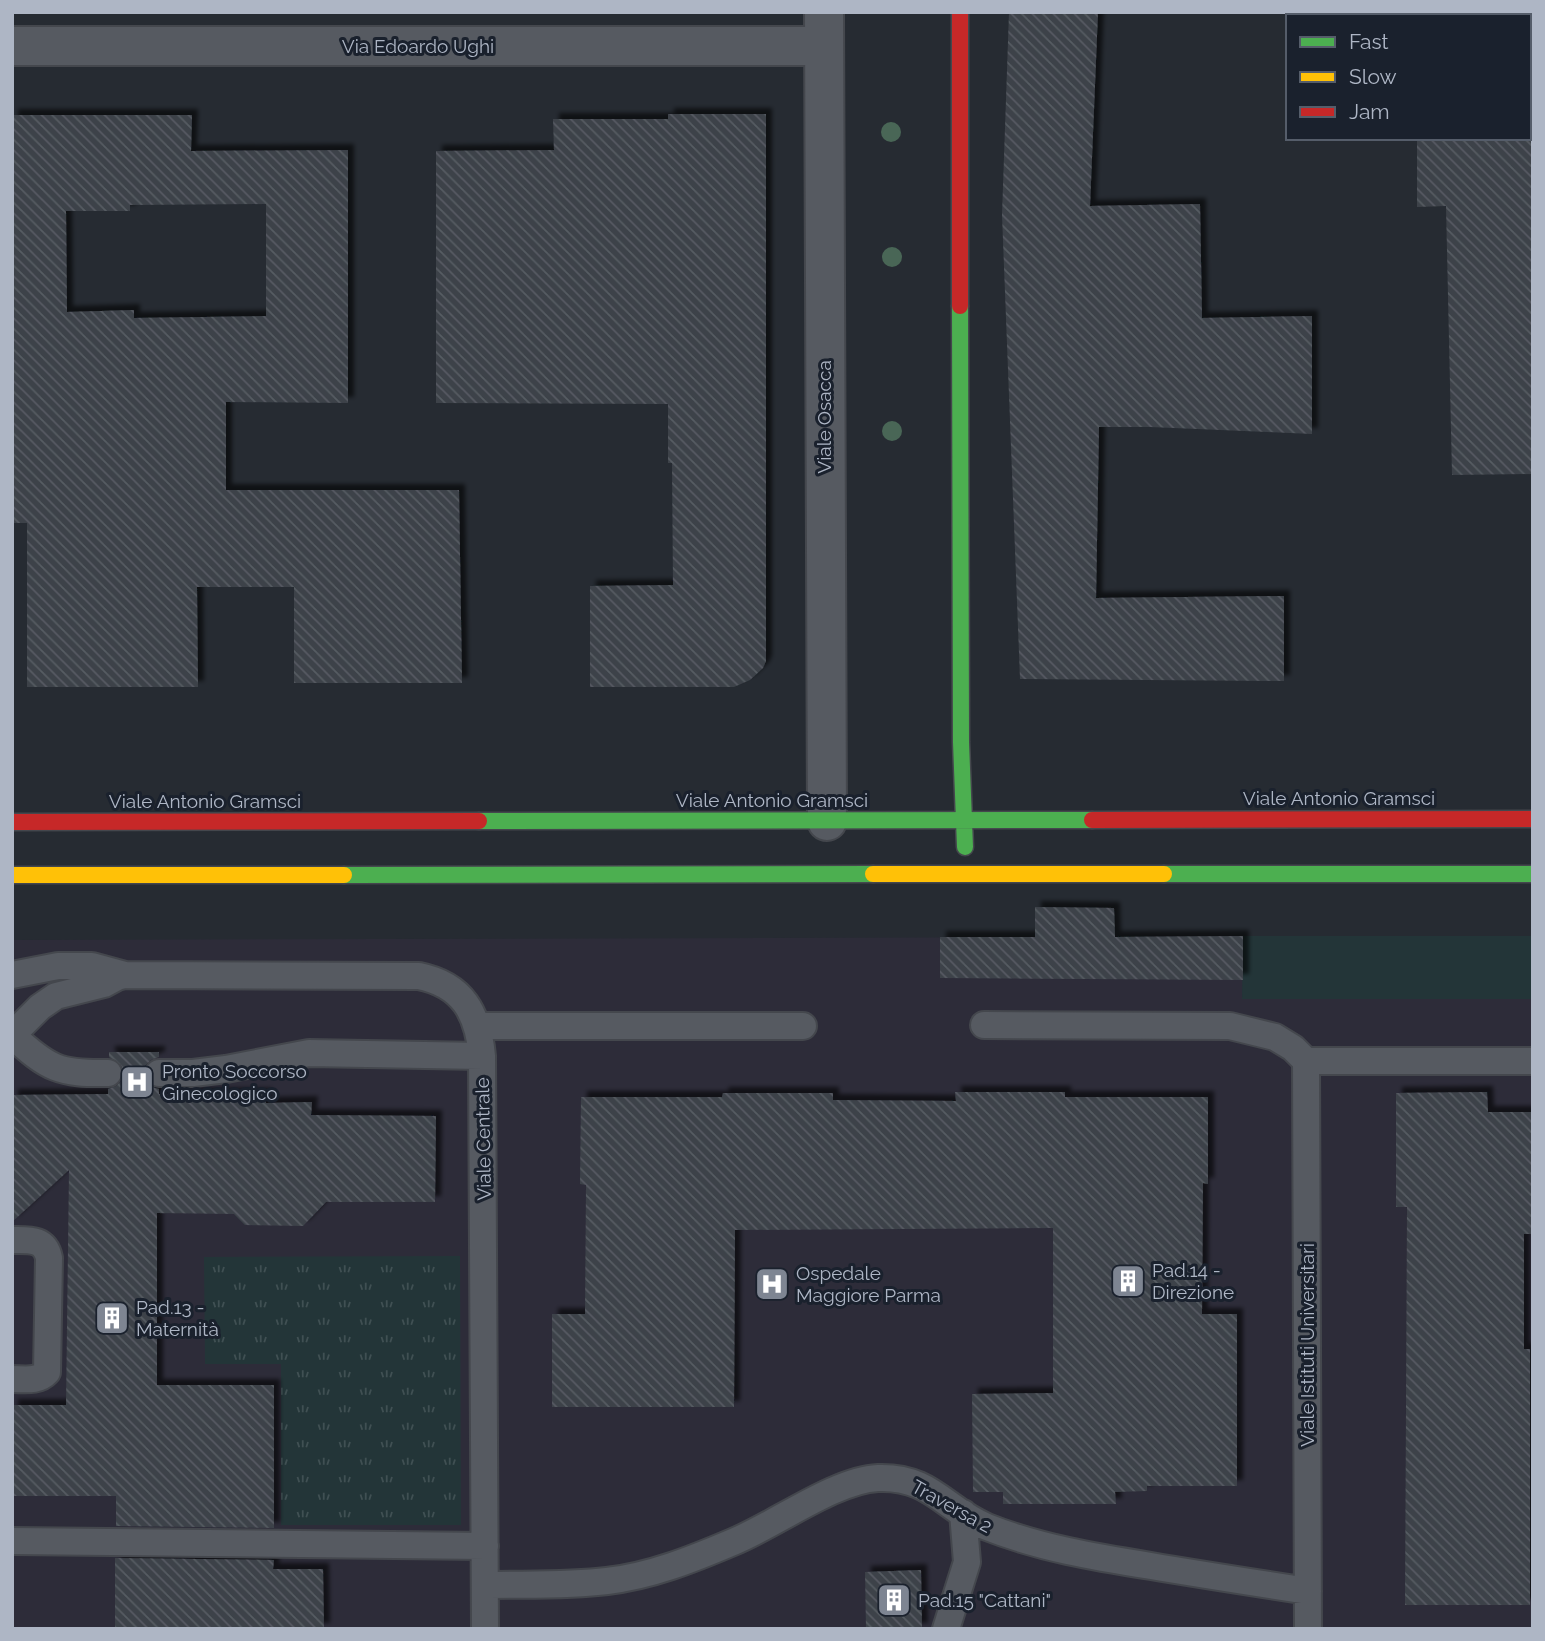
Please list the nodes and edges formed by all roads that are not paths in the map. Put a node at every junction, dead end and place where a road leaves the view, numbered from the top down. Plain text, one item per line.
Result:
1 (960, 12) edge
2 (824, 29) edge
3 (12, 46) edge
4 (1533, 819) edge
5 (964, 820) junction
6 (827, 821) junction
7 (12, 822) edge
8 (966, 874) junction
9 (1533, 874) edge
10 (12, 875) edge
11 (12, 975) edge
12 (125, 975) junction
13 (478, 1026) junction
14 (803, 1026) dead end
15 (985, 1026) dead end
16 (12, 1035) edge
17 (482, 1056) junction
18 (1307, 1061) junction
19 (1533, 1061) edge
20 (108, 1073) dead end
21 (159, 1073) dead end
22 (12, 1240) edge
23 (12, 1379) edge
24 (962, 1513) junction
25 (12, 1541) edge
26 (485, 1546) junction
27 (485, 1585) junction
28 (1308, 1591) junction
29 (485, 1629) edge
30 (946, 1629) edge
31 (1308, 1629) edge

1 - 5 main road
2 - 3 street, Via Edoardo Ughi
2 - 6 street, Viale Osacca
4 - 5 main road, Viale Antonio Gramsci
5 - 6 main road, Viale Antonio Gramsci
5 - 8 main road
6 - 7 main road, Viale Antonio Gramsci
8 - 9 main road
8 - 10 main road
11 - 12 lane
12 - 13 lane, Viale Centrale
12 - 16 lane
13 - 14 lane
13 - 17 lane, Viale Centrale
15 - 18 lane
16 - 20 lane
17 - 21 lane
17 - 26 lane, Viale Centrale
18 - 19 lane
18 - 28 lane, Viale Istituti Universitari
22 - 23 lane
24 - 27 lane, Traversa 2
24 - 28 lane, Traversa 2
24 - 30 lane
25 - 26 lane
26 - 27 lane, Viale Centrale
27 - 29 lane, Viale Centrale
28 - 31 lane, Viale Istituti Universitari

